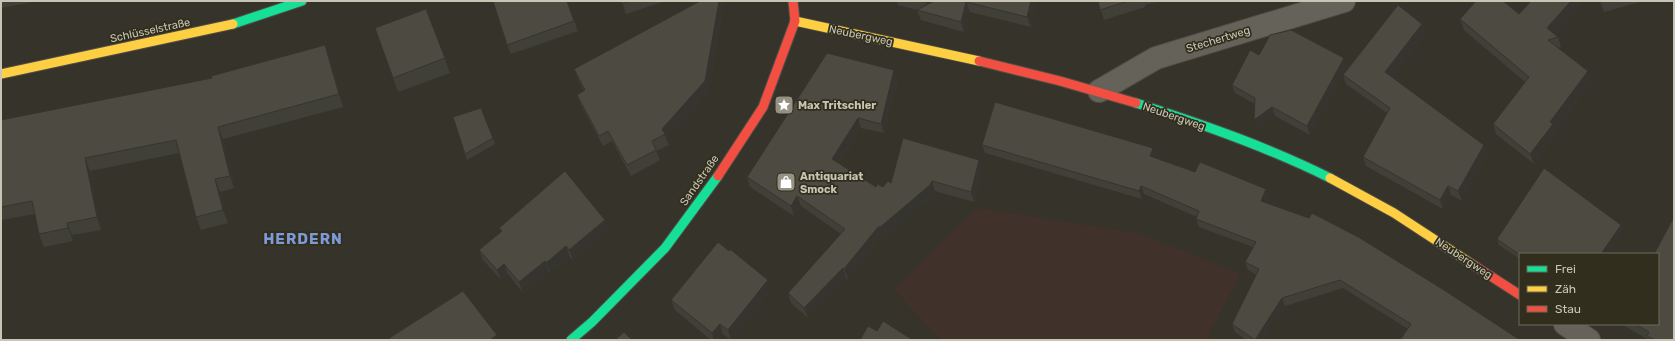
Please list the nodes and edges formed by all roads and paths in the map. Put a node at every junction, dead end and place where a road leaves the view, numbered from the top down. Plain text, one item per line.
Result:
1 (302, 1) edge
2 (793, 1) edge
3 (1344, 1) edge
4 (795, 21) junction
5 (1, 74) edge
6 (1099, 91) junction
7 (1519, 294) edge
8 (1566, 325) edge
9 (571, 340) edge
10 (1589, 340) edge

1 - 5 street, Schlüsselstraße
2 - 4 street, Sandstraße
3 - 6 street, Stechertweg
4 - 6 street, Neubergweg
4 - 9 street, Sandstraße
6 - 7 street, Neubergweg
8 - 10 street

